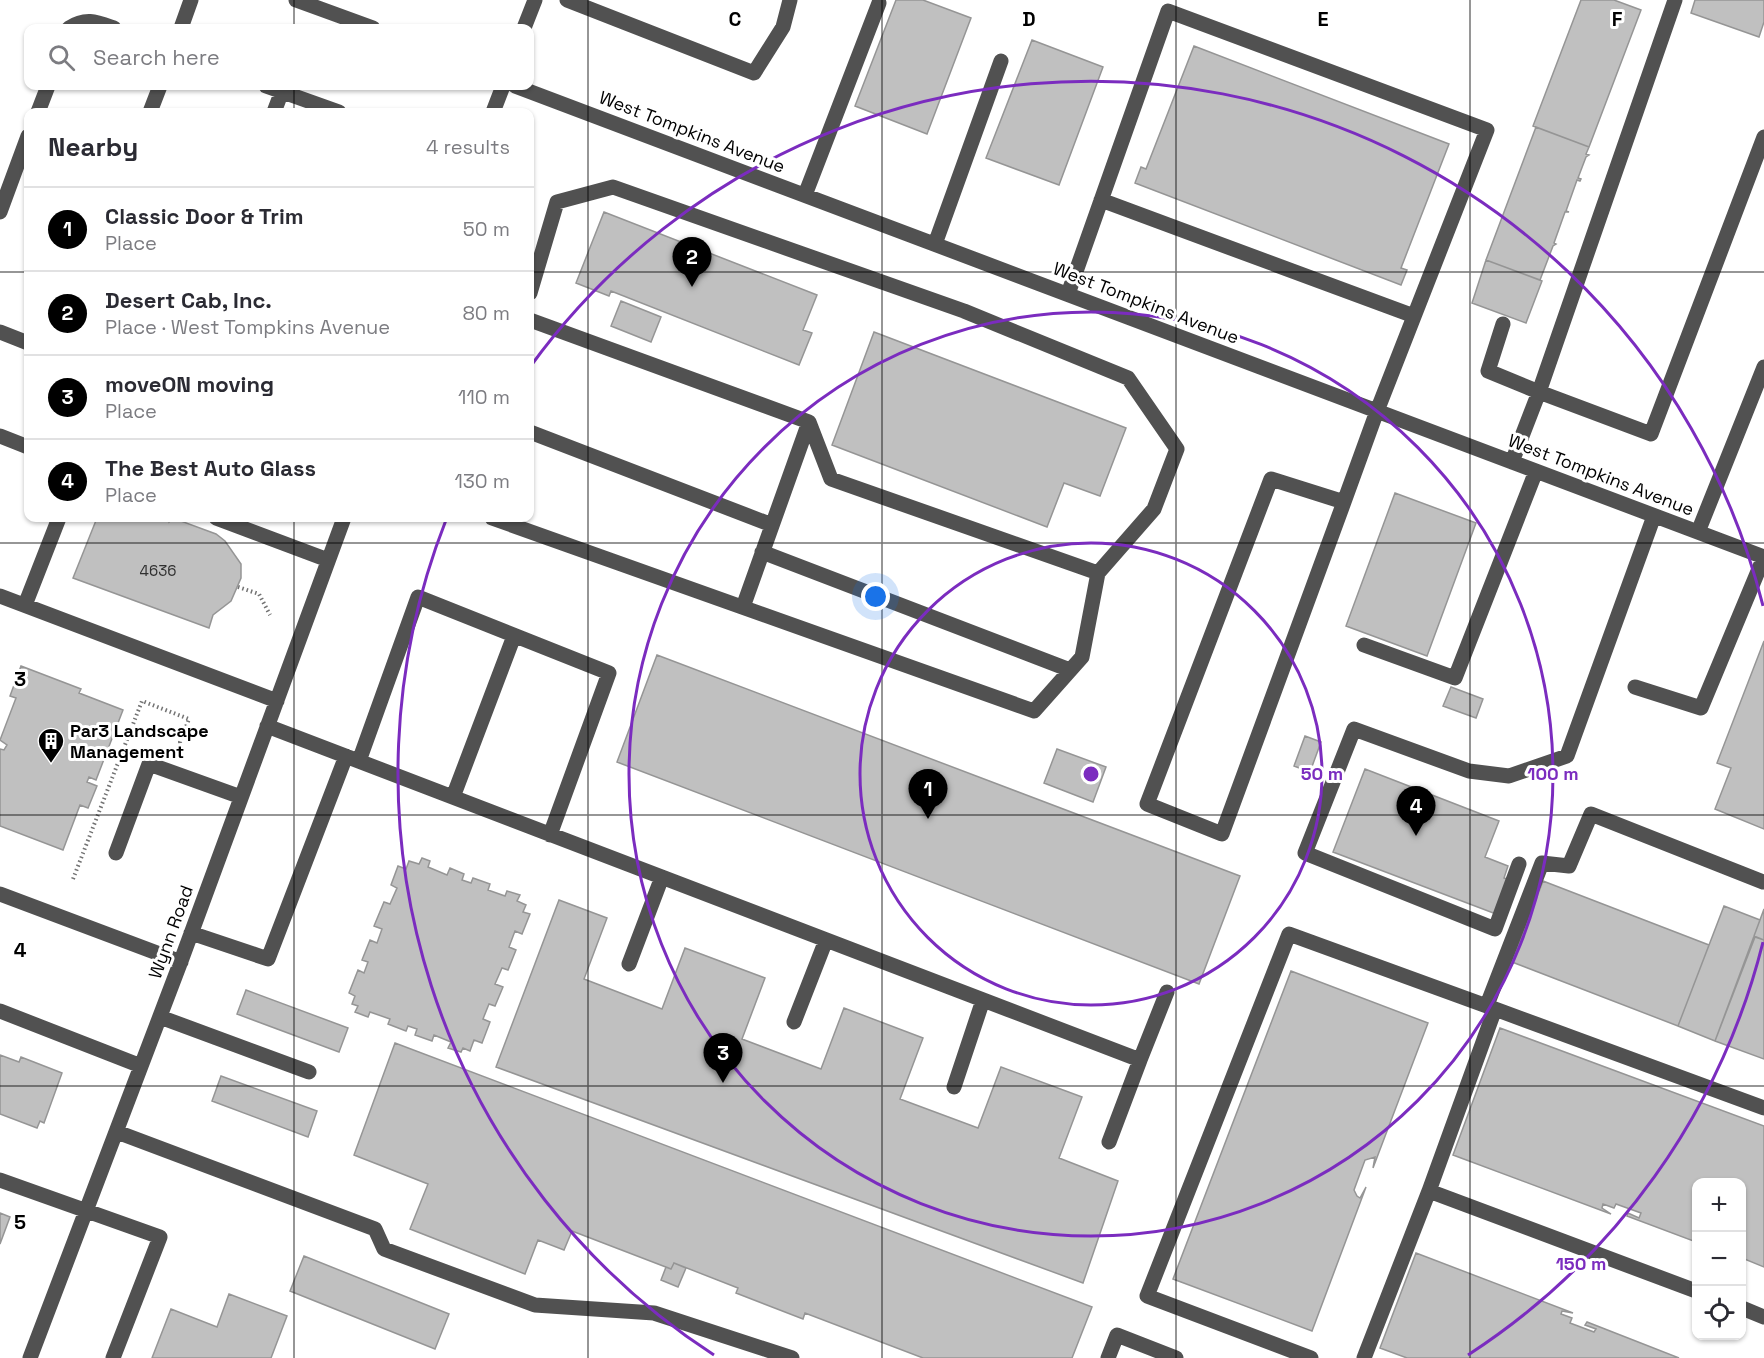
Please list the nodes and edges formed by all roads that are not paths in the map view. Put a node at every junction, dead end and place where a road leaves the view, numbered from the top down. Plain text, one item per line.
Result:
1 (191, 0) edge
2 (296, 0) edge
3 (535, 0) edge
4 (567, 0) edge
5 (790, 0) edge
6 (1675, 0) edge
7 (879, 3) dead end
8 (76, 24) edge
9 (99, 24) edge
10 (182, 24) edge
11 (362, 24) edge
12 (526, 24) edge
13 (1001, 61) dead end
14 (46, 90) edge
15 (158, 90) edge
16 (279, 90) edge
17 (501, 90) edge
18 (526, 90) edge
19 (282, 91) junction
20 (40, 108) edge
21 (152, 108) edge
22 (275, 108) edge
23 (328, 108) edge
24 (495, 108) edge
25 (1764, 137) edge
26 (24, 147) edge
27 (805, 195) junction
28 (1101, 200) junction
29 (0, 212) edge
30 (935, 244) junction
31 (534, 280) edge
32 (1068, 294) junction
33 (1414, 316) junction
34 (534, 321) edge
35 (1503, 324) dead end
36 (0, 332) edge
37 (24, 341) edge
38 (1764, 367) edge
39 (1539, 392) junction
40 (1377, 411) junction
41 (809, 423) junction
42 (534, 434) edge
43 (0, 436) edge
44 (24, 445) edge
45 (1512, 462) junction
46 (1536, 471) junction
47 (1344, 502) junction
48 (1654, 516) junction
49 (57, 522) edge
50 (227, 522) edge
51 (342, 522) edge
52 (503, 522) edge
53 (772, 525) junction
54 (1698, 532) junction
55 (762, 552) junction
56 (1764, 557) edge
57 (328, 560) junction
58 (1098, 573) junction
59 (0, 596) edge
60 (25, 605) junction
61 (743, 607) junction
62 (514, 636) junction
63 (1364, 645) dead end
64 (1070, 670) junction
65 (1635, 687) dead end
66 (276, 701) junction
67 (267, 726) junction
68 (353, 759) junction
69 (241, 797) junction
70 (453, 797) junction
71 (550, 835) junction
72 (116, 853) dead end
73 (1519, 864) dead end
74 (662, 877) junction
75 (1763, 882) edge
76 (0, 894) edge
77 (191, 933) junction
78 (826, 940) junction
79 (181, 962) junction
80 (629, 964) dead end
81 (1167, 992) dead end
82 (983, 1000) junction
83 (1491, 1007) junction
84 (0, 1011) edge
85 (160, 1017) junction
86 (794, 1022) dead end
87 (1140, 1060) junction
88 (141, 1066) junction
89 (309, 1072) dead end
90 (954, 1087) dead end
91 (1764, 1108) edge
92 (117, 1132) junction
93 (1108, 1142) dead end
94 (0, 1180) edge
95 (1429, 1191) junction
96 (86, 1210) junction
97 (1692, 1290) edge
98 (1746, 1310) edge
99 (1764, 1317) edge
100 (30, 1358) edge
101 (113, 1358) edge
102 (792, 1358) edge
103 (1108, 1358) edge
104 (1176, 1358) edge
105 (1311, 1358) edge
106 (1364, 1358) edge

1 - 10 street
2 - 11 street
3 - 12 street
4 - 5 street
6 - 39 street
7 - 27 street
8 - 9 street
13 - 30 street
14 - 20 street
15 - 21 street
16 - 19 street
17 - 24 street
18 - 27 street, West Tompkins Avenue
19 - 22 street
19 - 23 street
25 - 39 street
26 - 29 street
27 - 30 street, West Tompkins Avenue
28 - 32 street
28 - 33 street
28 - 33 street
30 - 32 street, West Tompkins Avenue
31 - 58 street
32 - 40 street, West Tompkins Avenue
33 - 40 street
34 - 41 street
35 - 39 street
36 - 37 street
38 - 54 street
39 - 45 street
40 - 45 street, West Tompkins Avenue
40 - 47 street
41 - 53 street
41 - 58 street
42 - 53 street
43 - 44 street
45 - 46 street, West Tompkins Avenue
46 - 48 street, West Tompkins Avenue
46 - 63 street
47 - 47 street
48 - 54 street, West Tompkins Avenue
48 - 73 street
49 - 60 street
50 - 57 street
51 - 57 street, Wynn Road
52 - 61 street
53 - 55 street
54 - 56 street, West Tompkins Avenue
55 - 61 street
55 - 64 street
56 - 65 street
57 - 66 street, Wynn Road
58 - 64 street
59 - 60 street
60 - 66 street
61 - 64 street
62 - 68 street
62 - 70 street
62 - 71 street
66 - 67 street, Wynn Road
67 - 68 street
67 - 69 street, Wynn Road
68 - 70 street
68 - 77 street
69 - 72 street
69 - 77 street, Wynn Road
70 - 71 street
71 - 74 street
74 - 78 street
74 - 80 street
75 - 83 street
76 - 79 street
77 - 79 street, Wynn Road
78 - 82 street
78 - 86 street
79 - 85 street, Wynn Road
81 - 87 street
82 - 87 street
82 - 90 street
83 - 91 street
83 - 95 street
83 - 105 street
84 - 88 street
85 - 88 street, Wynn Road
85 - 89 street
87 - 93 street
88 - 92 street, Wynn Road
92 - 96 street, Wynn Road
92 - 102 street
94 - 96 street
95 - 97 street
95 - 106 street
96 - 100 street, Wynn Road
96 - 101 street
98 - 99 street
103 - 104 street

